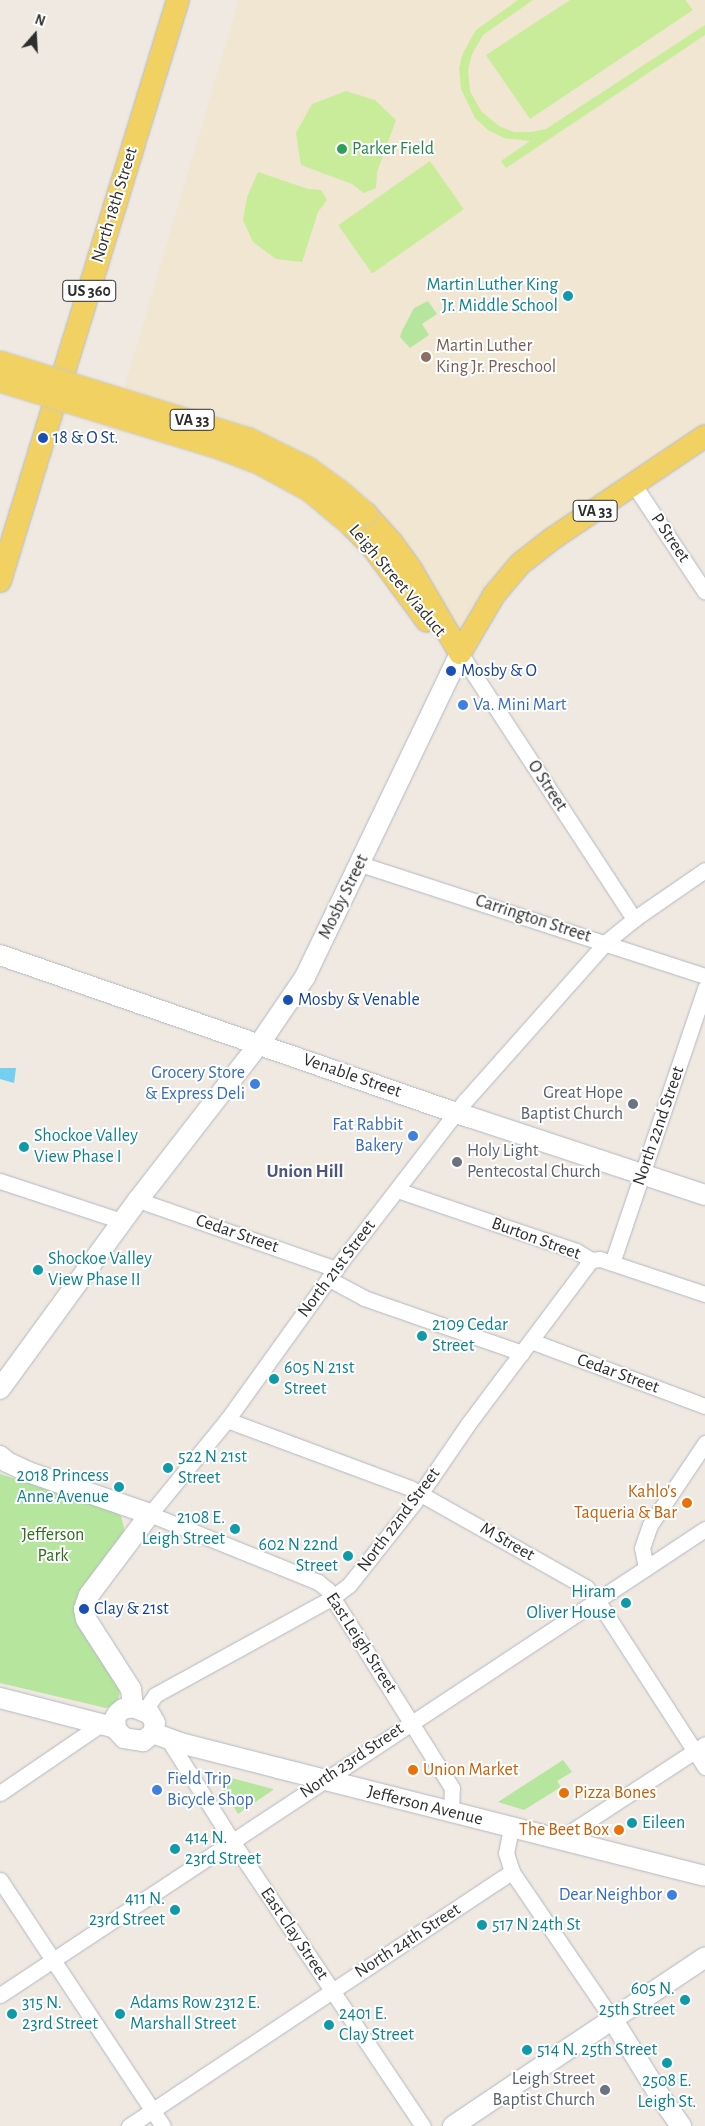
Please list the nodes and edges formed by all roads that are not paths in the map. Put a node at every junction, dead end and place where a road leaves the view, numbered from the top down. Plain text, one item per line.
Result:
1 (178, 0) edge
2 (0, 362) edge
3 (0, 381) edge
4 (705, 436) edge
5 (634, 485) junction
6 (360, 521) junction
7 (0, 582) edge
8 (705, 592) edge
9 (460, 653) junction
10 (360, 864) junction
11 (705, 870) edge
12 (634, 918) junction
13 (606, 942) junction
14 (0, 955) edge
15 (705, 976) edge
16 (705, 988) edge
17 (260, 1044) junction
18 (456, 1112) junction
19 (643, 1176) junction
20 (0, 1181) edge
21 (396, 1190) junction
22 (705, 1195) edge
23 (138, 1200) junction
24 (122, 1221) junction
25 (591, 1260) junction
26 (612, 1263) junction
27 (332, 1274) junction
28 (705, 1294) edge
29 (526, 1347) junction
30 (0, 1390) edge
31 (705, 1406) edge
32 (227, 1420) junction
33 (705, 1443) edge
34 (0, 1456) edge
35 (421, 1494) junction
36 (150, 1514) junction
37 (705, 1529) edge
38 (646, 1568) junction
39 (333, 1597) junction
40 (597, 1600) junction
41 (0, 1698) edge
42 (139, 1709) junction
43 (412, 1721) junction
44 (109, 1726) junction
45 (161, 1736) junction
46 (700, 1747) edge
47 (705, 1767) edge
48 (324, 1779) junction
49 (0, 1793) edge
50 (451, 1812) junction
51 (512, 1828) junction
52 (560, 1839) junction
53 (232, 1840) junction
54 (512, 1872) junction
55 (703, 1874) edge
56 (0, 1880) edge
57 (705, 1957) edge
58 (52, 1960) junction
59 (332, 1991) junction
60 (0, 1995) edge
61 (613, 2020) junction
62 (152, 2110) junction
63 (129, 2126) edge
64 (162, 2126) edge
65 (423, 2126) edge
66 (453, 2126) edge
67 (681, 2126) edge

1 - 7 main road, North 18th Street / US 360
2 - 6 main road, Leigh Street Viaduct / VA 33, bridge
3 - 6 main road, Leigh Street Viaduct / VA 33, bridge
4 - 5 main road, Mosby Street / VA 33
5 - 8 street, P Street
5 - 9 main road, Mosby Street / VA 33
6 - 9 main road, Leigh Street Viaduct / VA 33
9 - 10 street, Mosby Street
9 - 12 street, O Street
10 - 13 street, Carrington Street
10 - 17 street, Mosby Street
11 - 12 street, North 21st Street
12 - 13 street, North 21st Street
13 - 15 street, Carrington Street
13 - 18 street, North 21st Street
14 - 17 street, Venable Street
16 - 19 street, North 22nd Street
17 - 18 street, Venable Street
17 - 23 street, Mosby Street
18 - 19 street, Venable Street
18 - 21 street, North 21st Street
19 - 22 street, Venable Street
19 - 26 street, North 22nd Street
20 - 24 street
21 - 25 street, Burton Street
21 - 27 street, North 21st Street
23 - 24 street, Mosby Street
23 - 27 street, Cedar Street
24 - 30 street, Mosby Street
25 - 26 street, Burton Street
25 - 29 street, North 22nd Street
26 - 28 street, Burton Street
27 - 29 street, Cedar Street
27 - 32 street, North 21st Street
29 - 31 street, Cedar Street
29 - 35 street, North 22nd Street
32 - 35 street, M Street
32 - 36 street, North 21st Street
33 - 38 street
34 - 36 street
35 - 39 street, North 22nd Street
35 - 40 street, M Street
36 - 39 street, East Leigh Street
36 - 42 street, North 21st Street
37 - 38 street, North 23rd Street
38 - 40 street, North 23rd Street
39 - 42 street, North 22nd Street
39 - 43 street, East Leigh Street
40 - 43 street, North 23rd Street
40 - 46 street, M Street
41 - 44 street
42 - 44 street
42 - 45 street
43 - 48 street, North 23rd Street
43 - 50 street, East Leigh Street
44 - 45 street
44 - 49 street
45 - 48 street, Jefferson Avenue
45 - 53 street, East Clay Street
46 - 47 street, M Street
46 - 52 street
48 - 50 street, Jefferson Avenue
48 - 53 street, North 23rd Street
50 - 51 street, Jefferson Avenue
51 - 52 street, Jefferson Avenue
51 - 54 street
52 - 55 street, Jefferson Avenue
53 - 58 street, North 23rd Street
53 - 59 street, East Clay Street
54 - 59 street, North 24th Street
54 - 61 street
56 - 58 street
57 - 61 street
58 - 60 street, North 23rd Street
58 - 62 street
59 - 62 street, North 24th Street
59 - 65 street, East Clay Street
61 - 66 street
61 - 67 street
62 - 63 street, North 24th Street
62 - 64 street

